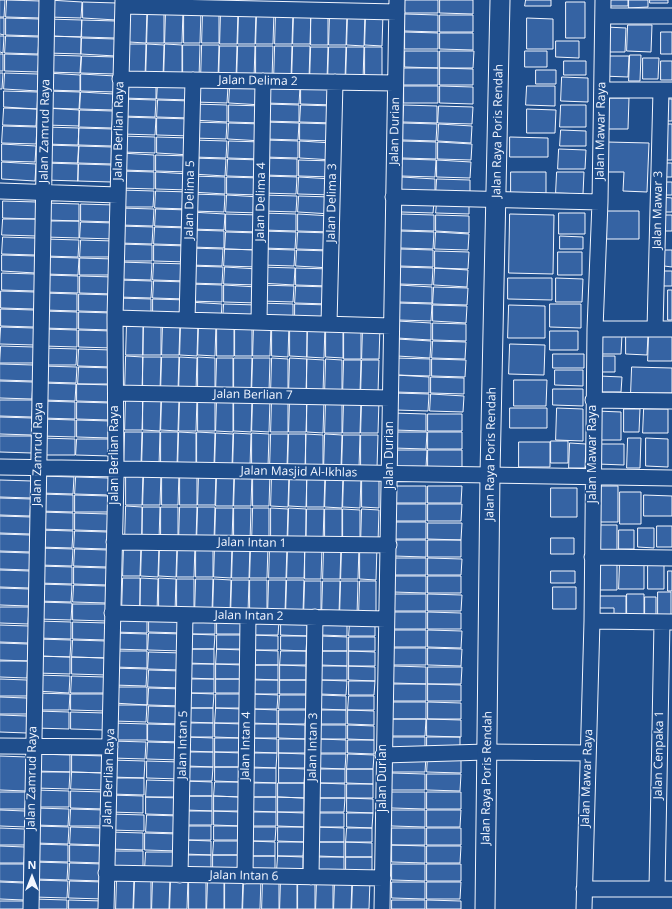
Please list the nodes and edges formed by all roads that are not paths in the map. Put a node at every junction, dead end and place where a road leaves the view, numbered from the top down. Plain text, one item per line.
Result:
1 (47, 0) edge
2 (500, 0) edge
3 (603, 0) edge
4 (123, 3) edge
5 (397, 6) edge
6 (603, 16) junction
7 (672, 16) edge
8 (120, 79) junction
9 (193, 80) junction
10 (263, 81) junction
11 (335, 82) junction
12 (395, 83) junction
13 (602, 90) junction
14 (666, 90) edge
15 (0, 191) edge
16 (43, 193) junction
17 (118, 194) junction
18 (393, 197) junction
19 (497, 201) junction
20 (600, 202) junction
21 (115, 318) junction
22 (187, 320) junction
23 (259, 322) junction
24 (329, 324) junction
25 (391, 326) junction
26 (595, 329) junction
27 (655, 329) junction
28 (672, 329) edge
29 (116, 393) junction
30 (390, 398) junction
31 (593, 400) junction
32 (672, 401) edge
33 (0, 467) edge
34 (38, 468) junction
35 (116, 470) junction
36 (390, 473) junction
37 (486, 474) junction
38 (593, 476) junction
39 (672, 478) edge
40 (114, 542) junction
41 (389, 545) junction
42 (592, 557) junction
43 (672, 558) edge
44 (112, 613) junction
45 (185, 614) junction
46 (248, 616) junction
47 (315, 617) junction
48 (386, 619) junction
49 (592, 621) junction
50 (667, 622) edge
51 (0, 746) edge
52 (33, 746) junction
53 (110, 747) junction
54 (487, 752) junction
55 (588, 753) junction
56 (383, 755) junction
57 (106, 873) junction
58 (180, 875) junction
59 (244, 876) junction
60 (311, 877) junction
61 (383, 878) junction
62 (657, 888) junction
63 (584, 889) junction
64 (672, 889) edge
65 (31, 909) edge
66 (106, 909) edge
67 (382, 909) edge
68 (485, 909) edge
69 (584, 909) edge

1 - 16 street, Jalan Zamrud Raya
2 - 19 street, Jalan Raya Poris Rendah
3 - 6 street, Jalan Mawar Raya
4 - 5 street
4 - 8 street, Jalan Berlian Raya
5 - 12 street, Jalan Durian
6 - 7 street
6 - 13 street, Jalan Mawar Raya
8 - 9 street, Jalan Delima 2
8 - 17 street, Jalan Berlian Raya
9 - 10 street, Jalan Delima 2
9 - 22 street, Jalan Delima 5
10 - 11 street, Jalan Delima 2
10 - 23 street, Jalan Delima 4
11 - 12 street, Jalan Delima 2
11 - 24 street, Jalan Delima 3
12 - 18 street, Jalan Durian
13 - 14 street
13 - 20 street, Jalan Mawar Raya
14 - 27 street, Jalan Mawar 3
15 - 16 street
16 - 17 street
16 - 34 street, Jalan Zamrud Raya
17 - 21 street, Jalan Berlian Raya
18 - 19 street
18 - 25 street, Jalan Durian
19 - 20 street
19 - 37 street, Jalan Raya Poris Rendah
20 - 26 street, Jalan Mawar Raya
21 - 22 street
21 - 29 street, Jalan Berlian Raya
22 - 23 street
23 - 24 street
24 - 25 street
25 - 30 street, Jalan Durian
26 - 27 street
26 - 31 street, Jalan Mawar Raya
27 - 28 street
29 - 30 street, Jalan Berlian 7
29 - 35 street, Jalan Berlian Raya
30 - 36 street, Jalan Durian
31 - 32 street
31 - 38 street, Jalan Mawar Raya
33 - 34 street, Jalan Masjid Al-Ikhlas
34 - 35 street, Jalan Masjid Al-Ikhlas
34 - 52 street, Jalan Zamrud Raya
35 - 36 street, Jalan Masjid Al-Ikhlas
35 - 40 street, Jalan Berlian Raya
36 - 37 street, Jalan Masjid Al-Ikhlas
36 - 41 street, Jalan Durian
37 - 38 street, Jalan Masjid Al-Ikhlas
37 - 54 street, Jalan Raya Poris Rendah
38 - 39 street, Jalan Masjid Al-Ikhlas
38 - 42 street, Jalan Mawar Raya
40 - 41 street, Jalan Intan 1
40 - 44 street, Jalan Berlian Raya
41 - 48 street, Jalan Durian
42 - 43 street
42 - 49 street, Jalan Mawar Raya
44 - 45 street, Jalan Intan 2
44 - 53 street, Jalan Berlian Raya
45 - 46 street, Jalan Intan 2
45 - 58 street, Jalan Intan 5
46 - 47 street, Jalan Intan 2
46 - 59 street, Jalan Intan 4
47 - 48 street, Jalan Intan 2
47 - 60 street, Jalan Intan 3
48 - 56 street, Jalan Durian
49 - 50 street
49 - 55 street, Jalan Mawar Raya
50 - 62 street, Jalan Cenpaka 1
51 - 52 street
52 - 53 street
52 - 65 street, Jalan Zamrud Raya
53 - 57 street, Jalan Berlian Raya
54 - 55 street
54 - 56 street
54 - 68 street, Jalan Raya Poris Rendah
55 - 63 street, Jalan Mawar Raya
56 - 61 street, Jalan Durian
57 - 58 street, Jalan Intan 6
57 - 66 street, Jalan Berlian Raya
58 - 59 street, Jalan Intan 6
59 - 60 street, Jalan Intan 6
60 - 61 street, Jalan Intan 6
61 - 67 street, Jalan Durian
62 - 63 street
62 - 64 street
63 - 69 street, Jalan Mawar Raya

